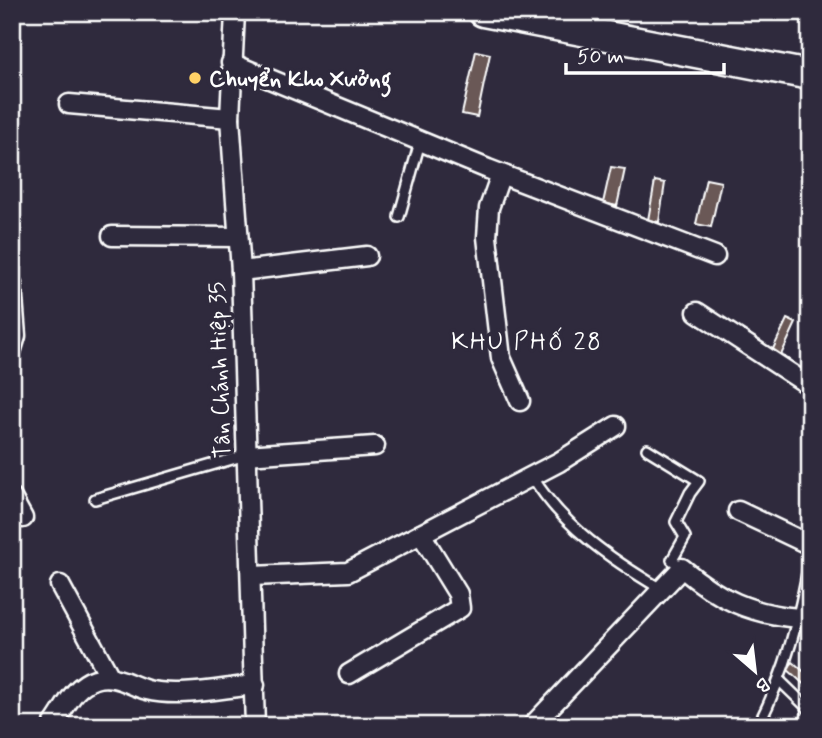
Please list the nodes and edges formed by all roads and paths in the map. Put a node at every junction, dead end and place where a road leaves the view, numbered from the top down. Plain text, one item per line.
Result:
1 (235, 12) edge
2 (482, 12) edge
3 (231, 63) junction
4 (810, 75) edge
5 (69, 104) dead end
6 (230, 118) junction
7 (421, 142) junction
8 (501, 174) junction
9 (399, 217) dead end
10 (111, 236) dead end
11 (238, 237) junction
12 (367, 256) dead end
13 (715, 256) dead end
14 (240, 271) junction
15 (12, 284) edge
16 (697, 312) dead end
17 (12, 349) edge
18 (810, 386) edge
19 (520, 401) dead end
20 (615, 426) dead end
21 (375, 446) dead end
22 (647, 449) dead end
23 (246, 455) junction
24 (532, 476) junction
25 (12, 498) edge
26 (95, 499) dead end
27 (738, 511) dead end
28 (23, 518) dead end
29 (421, 534) junction
30 (810, 545) edge
31 (810, 556) edge
32 (682, 568) junction
33 (252, 576) junction
34 (60, 585) dead end
35 (661, 589) junction
36 (799, 618) junction
37 (349, 674) dead end
38 (110, 677) junction
39 (780, 681) junction
40 (255, 685) junction
41 (810, 710) edge
42 (536, 724) edge
43 (52, 726) edge
44 (255, 726) edge
45 (758, 726) edge

1 - 3 street, Tân Chánh Hiệp 35
2 - 4 main road
3 - 6 street, Tân Chánh Hiệp 35
3 - 7 street
5 - 6 street
6 - 11 street, Tân Chánh Hiệp 35
7 - 8 street
7 - 9 lane
8 - 13 street
8 - 19 street
10 - 11 street
11 - 14 street, Tân Chánh Hiệp 35
12 - 14 street
14 - 23 street, Tân Chánh Hiệp 35
15 - 17 street
16 - 18 street
20 - 24 street
21 - 23 street
22 - 32 lane
23 - 26 lane
23 - 33 street, Tân Chánh Hiệp 35
24 - 29 street
24 - 35 lane
25 - 28 street
27 - 30 street
29 - 33 street
29 - 37 street
31 - 36 lane
32 - 35 street
32 - 36 street
33 - 40 street, Tân Chánh Hiệp 35
34 - 38 street
35 - 42 street
36 - 39 lane
38 - 40 street
38 - 43 street
39 - 41 lane
39 - 45 lane
40 - 44 street, Tân Chánh Hiệp 35

